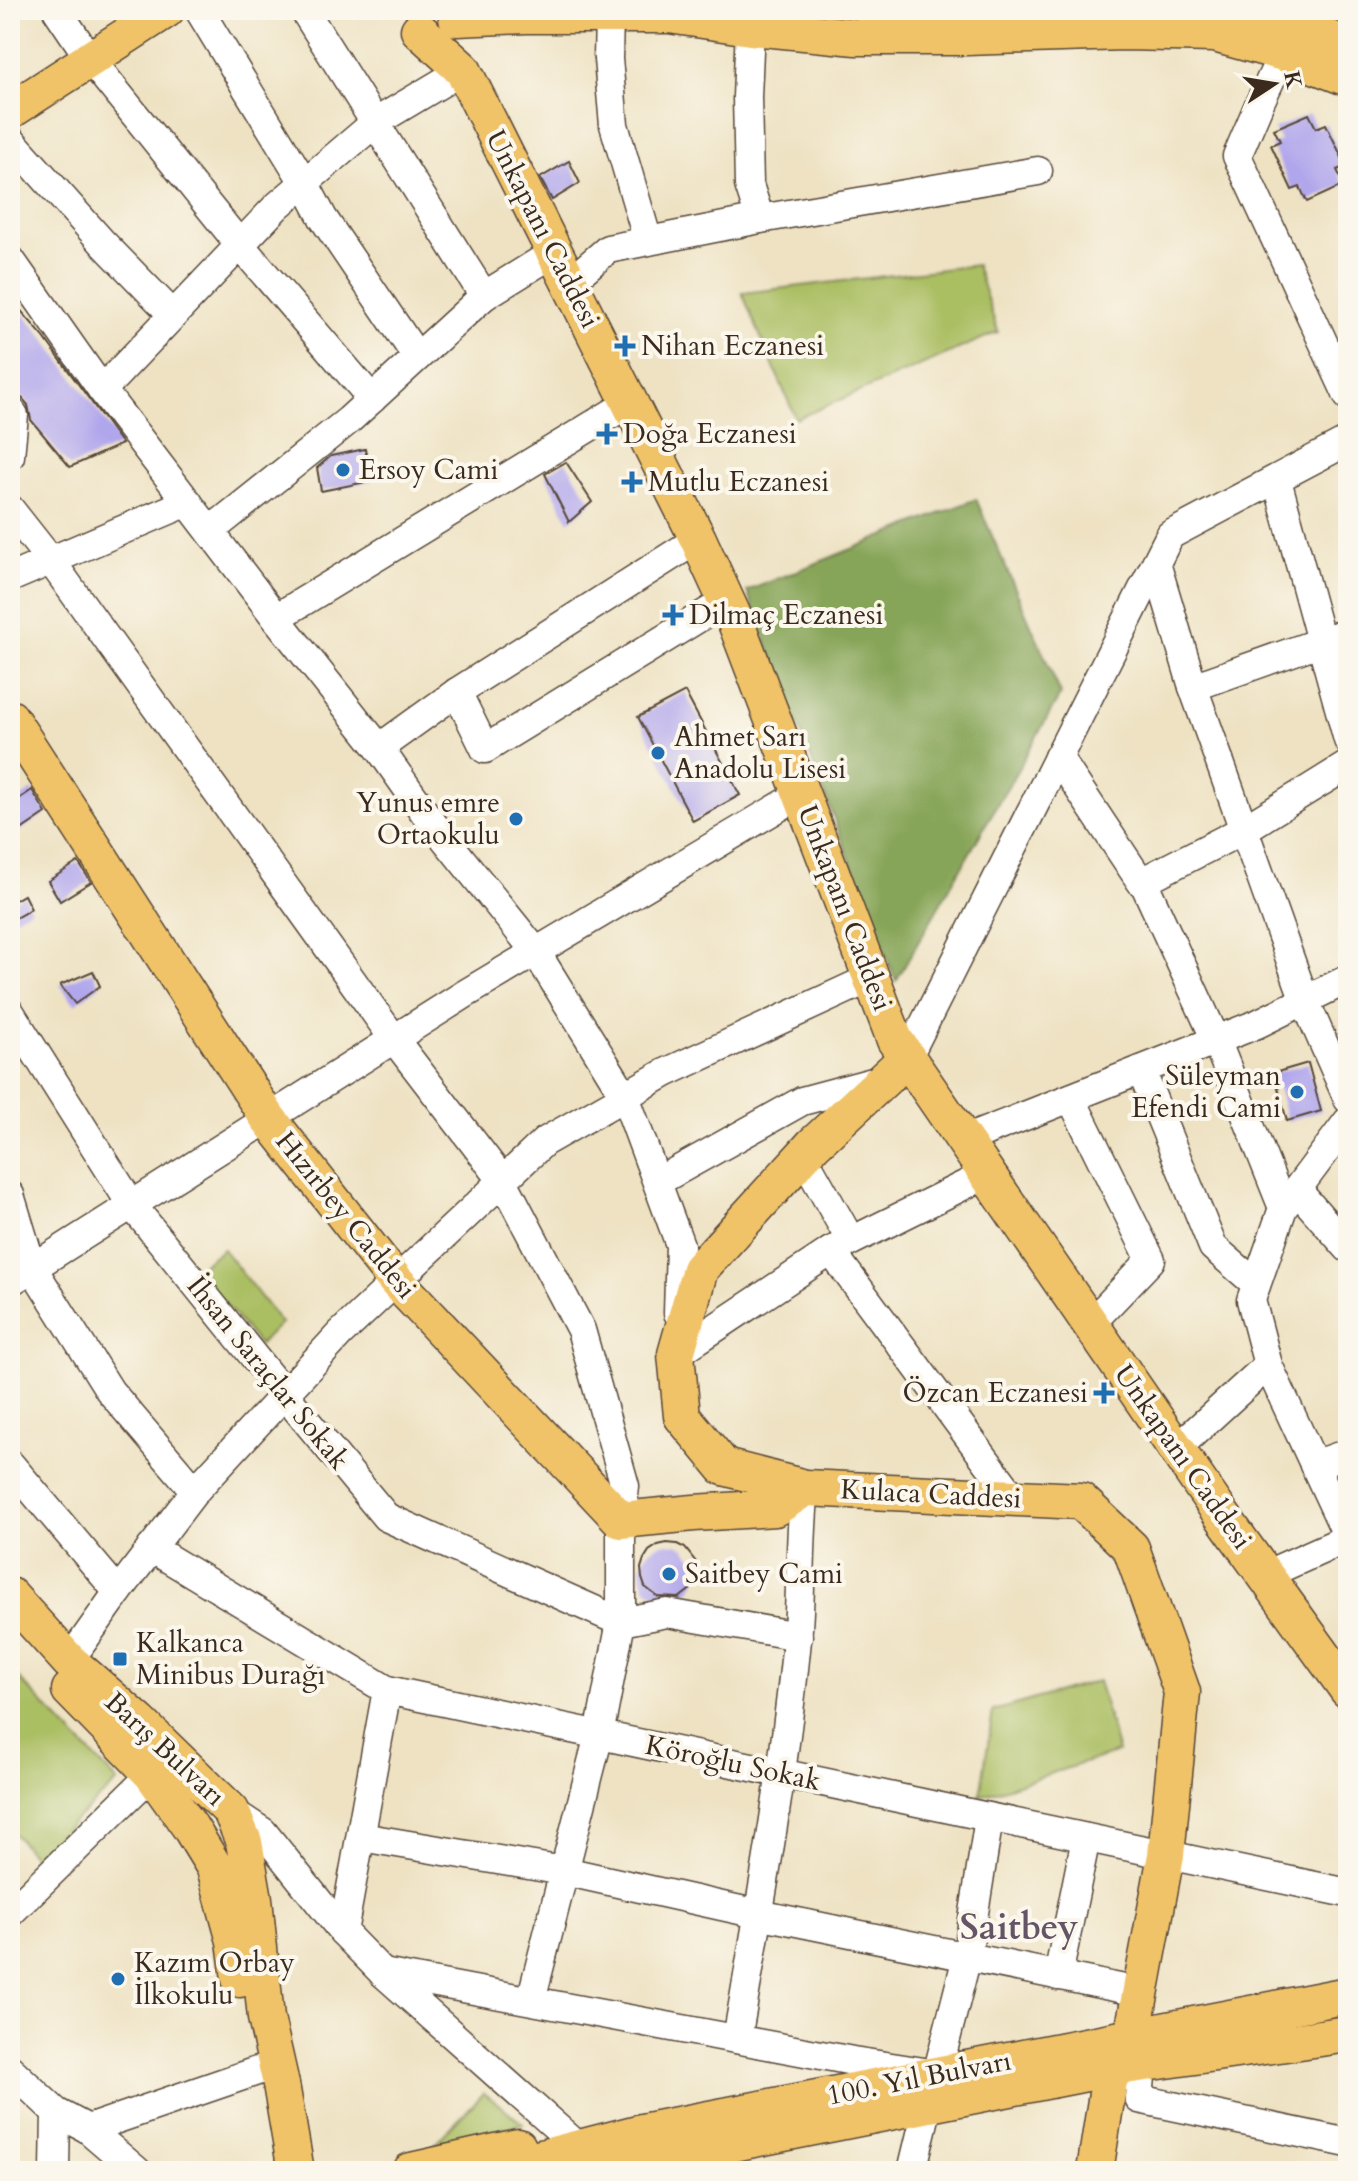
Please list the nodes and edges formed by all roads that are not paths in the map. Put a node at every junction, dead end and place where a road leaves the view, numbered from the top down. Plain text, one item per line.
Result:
1 (57, 10) edge
2 (166, 10) edge
3 (199, 10) edge
4 (304, 10) edge
5 (1219, 10) edge
6 (609, 15) junction
7 (437, 19) edge
8 (1348, 24) edge
9 (750, 27) junction
10 (1287, 29) edge
11 (1348, 45) edge
12 (90, 59) junction
13 (463, 70) junction
14 (1348, 78) edge
15 (10, 111) edge
16 (376, 122) junction
17 (10, 139) edge
18 (1038, 171) dead end
19 (305, 184) junction
20 (760, 219) junction
21 (648, 241) junction
22 (240, 245) junction
23 (10, 259) edge
24 (563, 267) junction
25 (484, 296) junction
26 (173, 315) junction
27 (417, 357) junction
28 (102, 390) junction
29 (1348, 396) edge
30 (372, 399) junction
31 (629, 403) junction
32 (10, 410) edge
33 (1348, 441) edge
34 (10, 456) edge
35 (1277, 480) junction
36 (188, 502) junction
37 (10, 509) edge
38 (210, 531) junction
39 (698, 539) junction
40 (51, 561) junction
41 (1156, 563) junction
42 (10, 578) edge
43 (726, 601) junction
44 (276, 618) junction
45 (1348, 632) edge
46 (1321, 642) junction
47 (1193, 687) junction
48 (457, 692) junction
49 (10, 718) edge
50 (1348, 740) edge
51 (379, 748) junction
52 (1058, 757) junction
53 (1348, 765) edge
54 (801, 794) junction
55 (1243, 830) junction
56 (1143, 881) junction
57 (536, 952) junction
58 (871, 978) junction
59 (1348, 979) edge
60 (1305, 1001) junction
61 (10, 1012) edge
62 (394, 1039) junction
63 (1216, 1040) junction
64 (896, 1068) junction
65 (1141, 1070) junction
66 (625, 1096) junction
67 (1071, 1098) junction
68 (1348, 1099) edge
69 (268, 1118) junction
70 (1348, 1121) edge
71 (964, 1140) junction
72 (803, 1156) junction
73 (987, 1174) junction
74 (503, 1181) junction
75 (657, 1182) junction
76 (10, 1195) edge
77 (1290, 1199) junction
78 (131, 1204) junction
79 (841, 1246) junction
80 (1348, 1248) edge
81 (21, 1275) edge
82 (396, 1281) junction
83 (1256, 1284) junction
84 (1090, 1324) junction
85 (676, 1354) junction
86 (1268, 1365) junction
87 (284, 1394) junction
88 (1176, 1449) junction
89 (1348, 1453) edge
90 (10, 1464) edge
91 (1314, 1465) junction
92 (805, 1488) junction
93 (195, 1491) junction
94 (1014, 1498) junction
95 (621, 1520) junction
96 (1348, 1537) edge
97 (151, 1548) junction
98 (1265, 1575) junction
99 (118, 1592) junction
100 (10, 1596) edge
101 (621, 1622) junction
102 (10, 1629) edge
103 (798, 1636) junction
104 (69, 1661) junction
105 (387, 1690) junction
106 (1348, 1690) edge
107 (599, 1735) junction
108 (152, 1774) junction
109 (782, 1774) junction
110 (231, 1811) junction
111 (989, 1818) junction
112 (361, 1837) junction
113 (1086, 1838) junction
114 (1166, 1855) junction
115 (564, 1871) junction
116 (1348, 1893) edge
117 (10, 1913) edge
118 (758, 1914) junction
119 (343, 1932) junction
120 (967, 1957) junction
121 (383, 1973) junction
122 (1058, 1976) junction
123 (1139, 1992) junction
124 (1348, 1995) edge
125 (531, 2000) junction
126 (1348, 2034) edge
127 (737, 2039) junction
128 (1128, 2057) junction
129 (257, 2071) junction
130 (14, 2076) edge
131 (932, 2090) junction
132 (56, 2112) junction
133 (88, 2129) junction
134 (572, 2141) junction
135 (1348, 2143) edge
136 (644, 2154) edge
137 (287, 2165) edge
138 (55, 2171) edge
139 (137, 2171) edge
140 (411, 2171) edge
141 (491, 2171) edge
142 (593, 2171) edge
143 (912, 2171) edge
144 (1095, 2171) edge

1 - 12 street
2 - 12 main road
3 - 19 street
4 - 16 street
5 - 10 main road
6 - 7 main road
6 - 9 main road
6 - 21 street
7 - 13 main road, Unkapanı Caddesi
8 - 10 main road
9 - 10 main road
9 - 20 street
10 - 11 main road
10 - 14 main road
10 - 29 street
12 - 15 main road
12 - 22 street
13 - 16 street
13 - 24 main road, Unkapanı Caddesi
16 - 19 street
16 - 25 street
17 - 26 street
18 - 20 street
19 - 22 street
19 - 27 street
20 - 21 street
21 - 24 street
22 - 26 street
22 - 30 street
23 - 28 street
24 - 25 street
24 - 31 main road, Unkapanı Caddesi
25 - 27 street
26 - 28 street
27 - 30 street
28 - 36 street
30 - 38 street
31 - 39 main road, Unkapanı Caddesi
31 - 44 street
32 - 34 street
33 - 35 street
35 - 41 street
35 - 46 street
36 - 38 street
36 - 40 street
37 - 40 street
38 - 44 street
39 - 43 main road, Unkapanı Caddesi
39 - 48 street
40 - 42 street
40 - 62 street
41 - 47 street
41 - 52 street
43 - 48 street
43 - 54 main road, Unkapanı Caddesi
44 - 51 street
45 - 46 street
46 - 47 street
46 - 50 street
47 - 55 street
48 - 51 street
49 - 69 main road, Hızırbey Caddesi
51 - 57 street
52 - 56 street
52 - 64 street
53 - 55 street
54 - 57 street
54 - 58 main road, Unkapanı Caddesi
55 - 56 street
55 - 60 street
56 - 63 street
57 - 62 street
57 - 66 street
58 - 64 main road, Unkapanı Caddesi
58 - 66 street
59 - 60 street
60 - 63 street
60 - 68 street
61 - 78 street, İhsan Saraçlar Sokak
62 - 69 street
62 - 74 street
63 - 65 street
63 - 77 street
64 - 71 main road, Unkapanı Caddesi
64 - 72 main road, Kulaca Caddesi
64 - 75 street
65 - 67 street
65 - 83 street
66 - 74 street
66 - 75 street
67 - 71 street
67 - 84 street
69 - 78 street
69 - 82 main road, Hızırbey Caddesi
70 - 77 street
71 - 73 main road, Unkapanı Caddesi
72 - 79 street
72 - 85 main road, Kulaca Caddesi
73 - 79 street
73 - 84 main road, Unkapanı Caddesi
74 - 82 street
74 - 95 street
75 - 85 street
76 - 81 street
77 - 80 street
77 - 83 street
78 - 81 street
78 - 87 street, İhsan Saraçlar Sokak
79 - 85 street
79 - 94 street
81 - 93 street
82 - 87 street
82 - 95 main road, Hızırbey Caddesi
83 - 86 street
84 - 88 main road, Unkapanı Caddesi
85 - 92 main road, Kulaca Caddesi
86 - 88 street
86 - 91 street
87 - 93 street
87 - 101 street, İhsan Saraçlar Sokak
88 - 98 main road, Unkapanı Caddesi
89 - 91 street
90 - 99 street
91 - 96 street
92 - 94 main road, Kulaca Caddesi
92 - 95 main road
92 - 103 street
93 - 97 street
94 - 114 main road, Kulaca Caddesi
95 - 101 street
96 - 98 street
97 - 99 street
97 - 105 street, Köroğlu Sokak
98 - 106 main road, Unkapanı Caddesi
99 - 104 street
100 - 104 main road, Barış Bulvarı
101 - 103 street
101 - 107 street
102 - 108 main road, Barış Bulvarı
103 - 109 street
104 - 110 main road, Barış Bulvarı
105 - 107 street, Köroğlu Sokak
105 - 112 street
107 - 109 street, Köroğlu Sokak
107 - 115 street
108 - 117 street
108 - 129 main road, Barış Bulvarı
109 - 111 street, Köroğlu Sokak
109 - 118 street
110 - 119 street
110 - 137 main road, Barış Bulvarı
111 - 113 street, Köroğlu Sokak
111 - 120 street
112 - 115 street
112 - 119 street
113 - 114 street, Köroğlu Sokak
113 - 122 street
114 - 116 street, Köroğlu Sokak
114 - 123 main road, Kulaca Caddesi
115 - 118 street
115 - 125 street
118 - 120 street
118 - 127 street
119 - 121 street
120 - 122 street
120 - 131 street
121 - 125 street
121 - 134 street
122 - 123 street
123 - 128 main road, Kulaca Caddesi
124 - 128 main road, 100. Yıl Bulvarı
125 - 127 street
126 - 128 main road, 100. Yıl Bulvarı
127 - 131 street
128 - 131 main road, 100. Yıl Bulvarı
128 - 135 street
128 - 144 main road, Kulaca Caddesi
129 - 133 street
129 - 137 main road, Barış Bulvarı
130 - 132 street
131 - 136 main road, 100. Yıl Bulvarı
131 - 143 street
132 - 133 street
132 - 138 street
133 - 139 street
134 - 136 main road
134 - 140 main road
136 - 141 main road, 100. Yıl Bulvarı
136 - 142 main road, 100. Yıl Bulvarı

